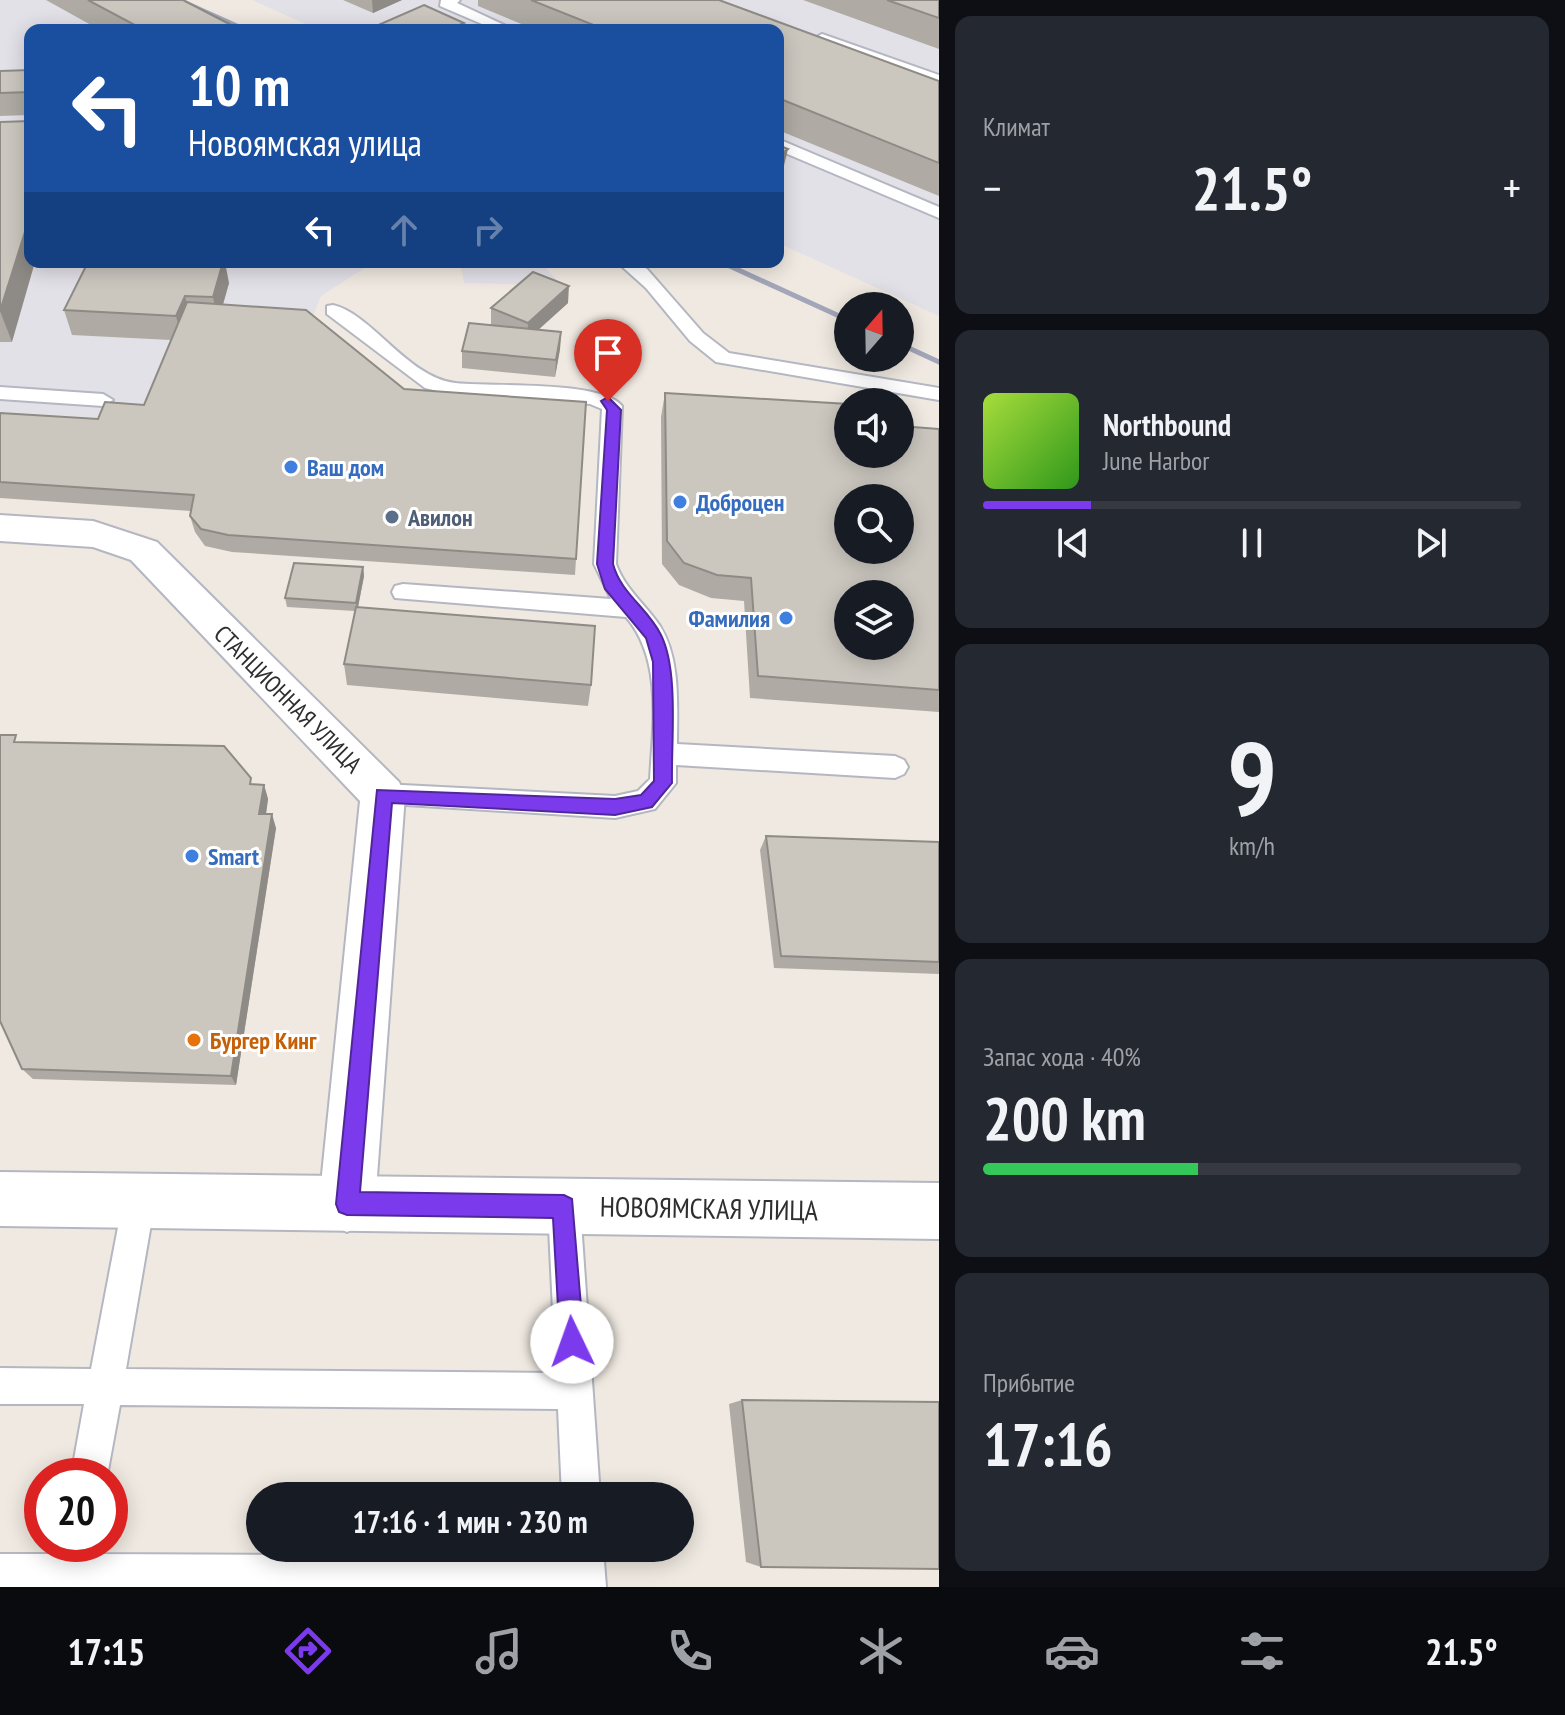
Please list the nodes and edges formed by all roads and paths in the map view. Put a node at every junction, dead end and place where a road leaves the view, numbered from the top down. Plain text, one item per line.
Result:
1 (453, 0) edge
2 (494, 24) edge
3 (806, 32) edge
4 (939, 80) edge
5 (784, 147) edge
6 (939, 213) edge
7 (633, 268) edge
8 (333, 310) dead end
9 (0, 393) edge
10 (939, 394) edge
11 (103, 400) edge
12 (0, 528) edge
13 (403, 592) dead end
14 (631, 609) junction
15 (664, 754) junction
16 (895, 767) dead end
17 (383, 795) junction
18 (0, 1199) edge
19 (139, 1201) junction
20 (347, 1204) junction
21 (564, 1207) junction
22 (939, 1211) edge
23 (0, 1386) edge
24 (105, 1386) junction
25 (575, 1391) junction
26 (92, 1458) edge
27 (580, 1482) edge
28 (58, 1562) edge
29 (83, 1562) edge
30 (586, 1570) edge
31 (0, 1573) edge
32 (136, 1580) edge
33 (320, 1581) edge
34 (426, 1581) edge

1 - 2 lane
3 - 4 lane
5 - 6 lane
7 - 10 lane
8 - 14 lane
9 - 11 lane
12 - 17 street, СТАНЦИОННАЯ УЛИЦА
13 - 14 lane
14 - 15 lane
15 - 16 lane
15 - 17 lane
17 - 20 street
18 - 19 street, НОВОЯМСКАЯ УЛИЦА
19 - 20 street, НОВОЯМСКАЯ УЛИЦА
19 - 24 lane
20 - 21 street, НОВОЯМСКАЯ УЛИЦА
21 - 22 street, НОВОЯМСКАЯ УЛИЦА
21 - 25 lane
23 - 24 lane
24 - 25 lane
24 - 26 lane
25 - 27 lane
28 - 31 lane
29 - 32 lane
30 - 34 lane
32 - 33 lane
33 - 34 lane

